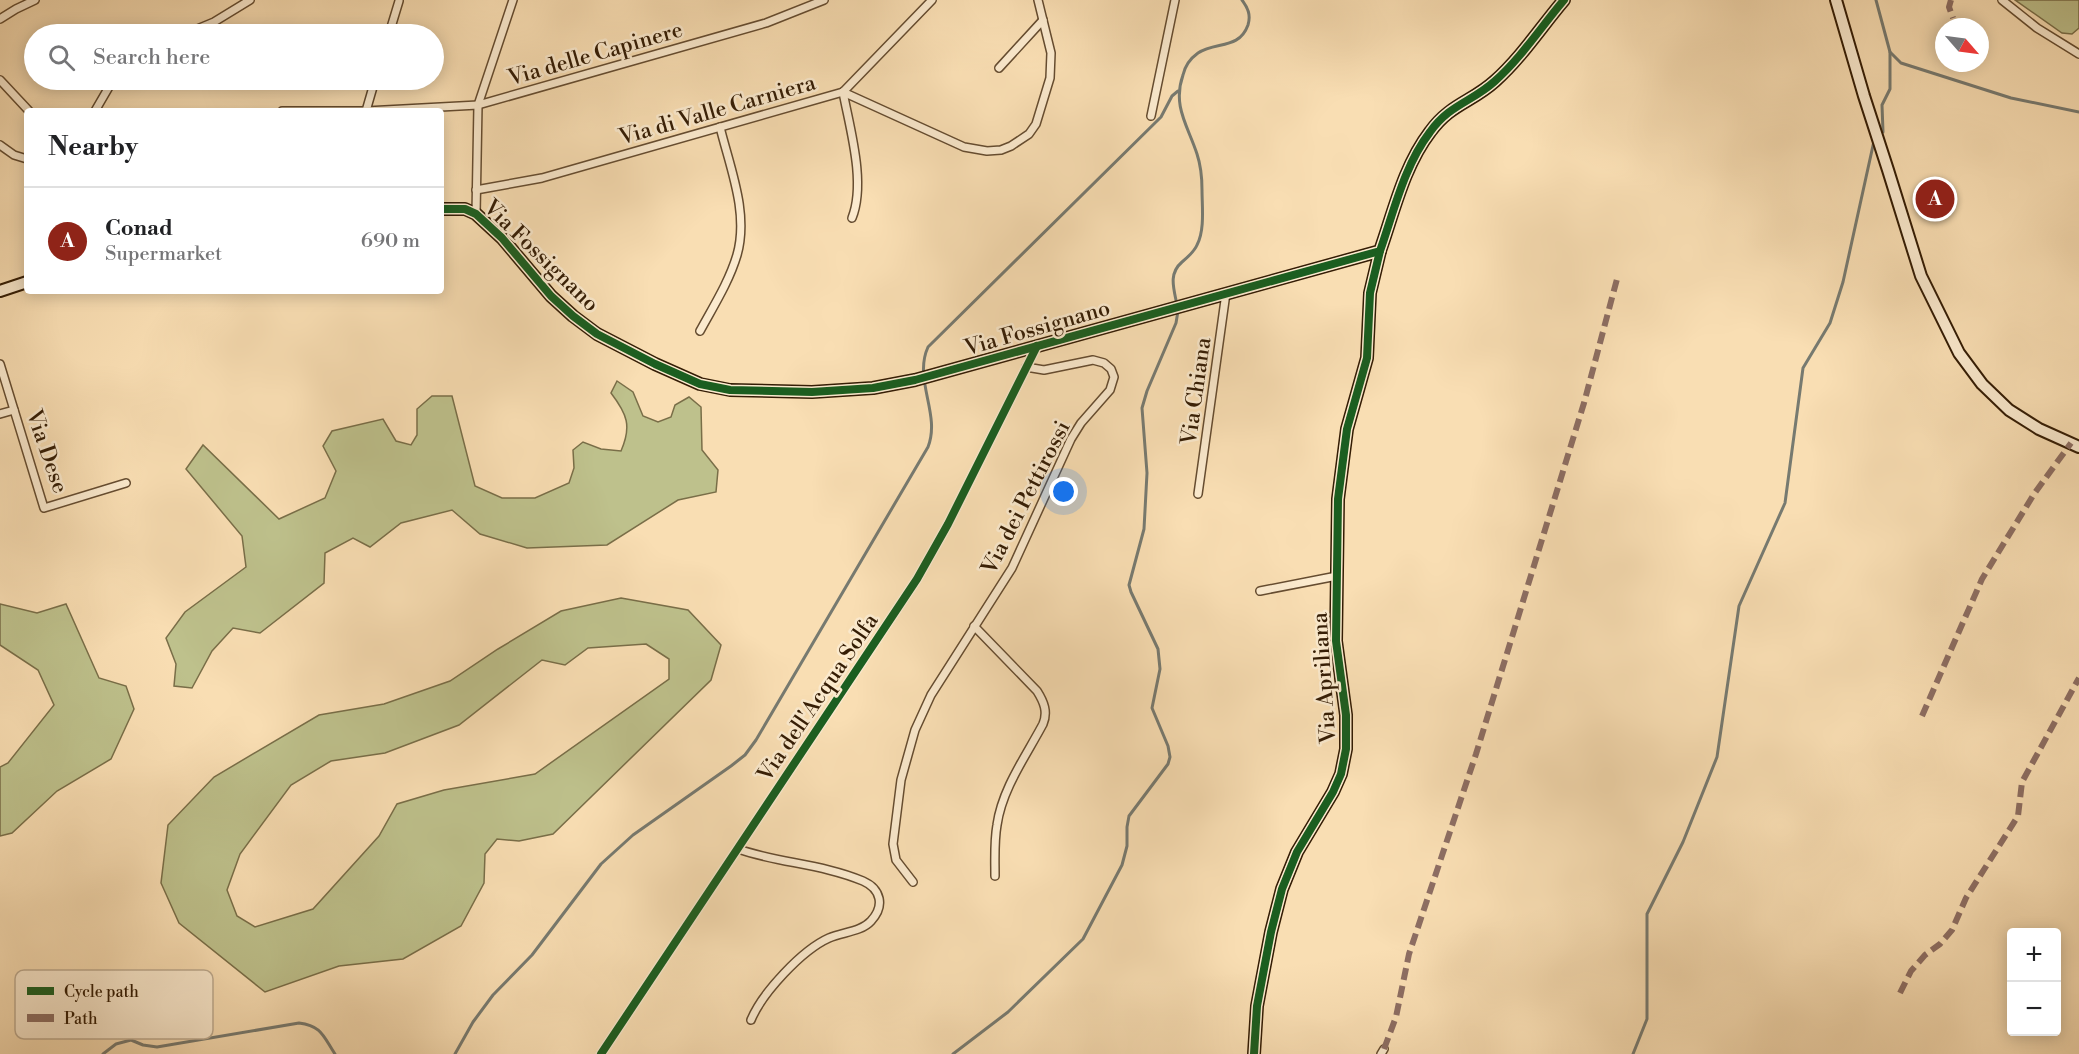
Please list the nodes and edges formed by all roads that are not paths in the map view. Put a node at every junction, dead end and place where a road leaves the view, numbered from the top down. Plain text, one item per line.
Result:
1 (35, 0) edge
2 (250, 0) edge
3 (399, 0) edge
4 (513, 0) edge
5 (824, 0) edge
6 (932, 0) edge
7 (1038, 0) edge
8 (1175, 0) edge
9 (1564, 0) edge
10 (1836, 0) edge
11 (2002, 0) edge
12 (0, 19) edge
13 (1043, 20) junction
14 (209, 24) edge
15 (392, 24) edge
16 (2079, 54) edge
17 (999, 68) dead end
18 (0, 80) edge
19 (107, 90) edge
20 (372, 90) edge
21 (843, 92) junction
22 (478, 105) junction
23 (26, 108) edge
24 (97, 108) edge
25 (367, 108) edge
26 (422, 108) edge
27 (1151, 116) dead end
28 (720, 127) junction
29 (0, 145) edge
30 (24, 158) edge
31 (476, 190) junction
32 (444, 209) edge
33 (476, 214) junction
34 (852, 218) dead end
35 (1380, 251) junction
36 (24, 283) edge
37 (0, 291) edge
38 (1226, 293) junction
39 (700, 331) dead end
40 (1037, 346) junction
41 (0, 364) edge
42 (1026, 367) junction
43 (14, 410) junction
44 (0, 414) edge
45 (2079, 447) edge
46 (126, 483) dead end
47 (1198, 494) dead end
48 (1336, 576) junction
49 (1260, 591) dead end
50 (974, 626) junction
51 (738, 849) junction
52 (995, 876) dead end
53 (913, 882) dead end
54 (750, 1020) dead end
55 (602, 1054) edge
56 (1254, 1054) edge

1 - 12 street
2 - 14 street
3 - 15 street
4 - 22 street
5 - 22 street, Via delle Capinere
6 - 21 street, Via di Valle Carniera
7 - 13 street
8 - 27 street
9 - 35 street
10 - 45 street
11 - 16 street
13 - 17 street
13 - 21 street
18 - 23 street
19 - 24 street
20 - 25 street
21 - 28 street, Via di Valle Carniera
21 - 34 street
22 - 26 street, Via delle Capinere
22 - 31 street
28 - 31 street, Via di Valle Carniera
28 - 39 street
29 - 30 street
31 - 33 street
32 - 33 street, Via Fossignano
33 - 40 street, Via Fossignano
35 - 38 street, Via Fossignano
35 - 48 street, Via Apriliana
36 - 37 street
38 - 40 street, Via Fossignano
38 - 47 street, Via Chiana
40 - 42 street, Via dell'Acqua Solfa
41 - 43 street, Via Dese
42 - 50 street, Via dei Pettirossi
42 - 51 street, Via dell'Acqua Solfa
43 - 44 street
43 - 46 street, Via Dese
48 - 49 street
48 - 56 street, Via Apriliana
50 - 52 street
50 - 53 street, Via dei Pettirossi
51 - 54 street
51 - 55 street, Via dell'Acqua Solfa

